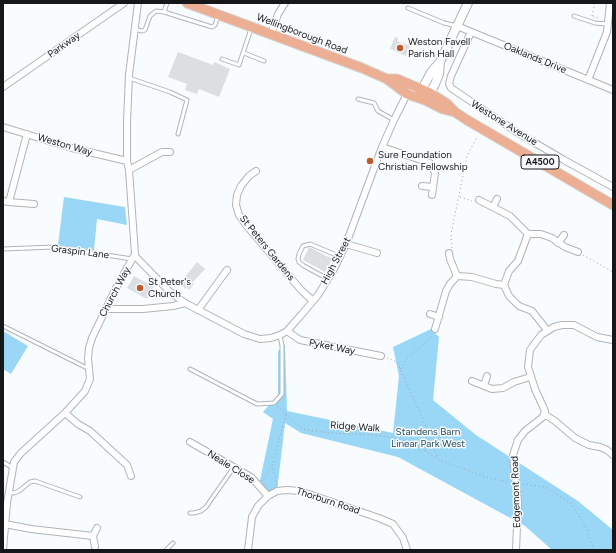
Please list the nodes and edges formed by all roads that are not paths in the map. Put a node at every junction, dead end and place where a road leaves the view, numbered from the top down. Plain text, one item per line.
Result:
1 (124, 3) edge
2 (138, 3) edge
3 (167, 3) edge
4 (285, 3) edge
5 (468, 3) edge
6 (610, 3) edge
7 (193, 4) edge
8 (408, 8) dead end
9 (611, 10) edge
10 (164, 12) junction
11 (219, 14) junction
12 (574, 16) dead end
13 (608, 24) junction
14 (457, 26) junction
15 (252, 27) junction
16 (134, 29) junction
17 (471, 32) junction
18 (271, 34) junction
19 (244, 53) junction
20 (222, 59) dead end
21 (264, 61) dead end
22 (239, 65) junction
23 (241, 70) dead end
24 (129, 78) junction
25 (387, 78) junction
26 (588, 80) junction
27 (3, 87) edge
28 (613, 90) edge
29 (424, 93) junction
30 (407, 94) junction
31 (358, 99) dead end
32 (394, 120) junction
33 (3, 126) edge
34 (27, 134) junction
35 (178, 134) dead end
36 (382, 147) junction
37 (170, 152) dead end
38 (127, 161) junction
39 (130, 170) junction
40 (256, 171) dead end
41 (422, 186) dead end
42 (432, 187) junction
43 (613, 187) edge
44 (432, 195) dead end
45 (497, 199) dead end
46 (479, 200) road end
47 (6, 202) edge
48 (34, 204) dead end
49 (613, 205) edge
50 (493, 207) junction
51 (528, 234) junction
52 (564, 235) dead end
53 (558, 243) junction
54 (346, 244) junction
55 (3, 249) edge
56 (578, 252) road end
57 (449, 253) road end
58 (377, 254) dead end
59 (340, 257) junction
60 (134, 258) junction
61 (228, 270) dead end
62 (457, 276) junction
63 (328, 279) junction
64 (504, 285) junction
65 (312, 301) junction
66 (185, 303) junction
67 (106, 309) junction
68 (198, 310) junction
69 (430, 314) dead end
70 (439, 316) junction
71 (3, 326) edge
72 (435, 329) road end
73 (547, 330) junction
74 (287, 331) junction
75 (280, 335) junction
76 (613, 340) edge
77 (380, 356) road end
78 (89, 369) junction
79 (190, 369) dead end
80 (488, 376) dead end
81 (530, 377) junction
82 (472, 381) dead end
83 (484, 386) junction
84 (66, 413) junction
85 (544, 414) junction
86 (190, 442) dead end
87 (613, 455) edge
88 (3, 462) edge
89 (234, 467) junction
90 (13, 468) junction
91 (132, 476) dead end
92 (8, 492) junction
93 (268, 496) junction
94 (80, 497) dead end
95 (5, 503) edge
96 (190, 512) dead end
97 (5, 524) junction
98 (97, 528) dead end
99 (93, 536) junction
100 (173, 543) dead end
101 (95, 547) dead end
102 (3, 550) edge
103 (166, 550) edge
104 (248, 550) edge
105 (407, 550) edge
106 (516, 550) edge

1 - 27 street, Parkway
2 - 16 street, Church Way
3 - 10 lane
4 - 18 street
5 - 14 street
6 - 9 street
7 - 11 main road, Wellingborough Road / A4500
8 - 14 lane
9 - 13 street
10 - 11 lane
10 - 16 lane
11 - 15 main road, Wellingborough Road / A4500
12 - 13 lane
13 - 26 street
14 - 17 street, Oaklands Drive
14 - 29 street
15 - 18 main road, Wellingborough Road / A4500
15 - 19 lane
16 - 24 street, Church Way
17 - 26 street, Oaklands Drive
17 - 43 street, Westone Avenue
18 - 25 main road, Wellingborough Road / A4500
19 - 21 lane
19 - 22 lane
20 - 22 lane
22 - 23 lane
24 - 35 lane
24 - 38 street, Church Way
25 - 29 main road, Wellingborough Road / A4500
25 - 30 main road, Wellingborough Road / A4500
26 - 28 street, Oaklands Drive
29 - 30 main road, Wellingborough Road / A4500
29 - 49 main road, Wellingborough Road / A4500
30 - 32 street, High Street
31 - 32 lane
32 - 36 street, High Street
33 - 34 street, Weston Way
34 - 38 street, Weston Way
34 - 47 street
36 - 42 street
36 - 54 street, High Street
37 - 39 street
38 - 39 street, Church Way
39 - 60 street, Church Way
40 - 65 street, St Peters Gardens
41 - 42 street
42 - 44 street
45 - 50 street
46 - 50 street
47 - 48 street
50 - 51 street
51 - 53 street
51 - 64 street
52 - 53 street
53 - 56 street
54 - 58 street
54 - 59 street, High Street
55 - 60 lane, Graspin Lane
57 - 62 street
59 - 63 street, High Street
59 - 63 lane
60 - 66 street, High Street
60 - 67 street, Church Way
61 - 68 street
62 - 64 street
62 - 70 street
63 - 65 street, High Street
64 - 73 street
65 - 74 street, High Street
66 - 67 street
66 - 68 street, High Street
67 - 78 street, Church Way
68 - 75 street, High Street
69 - 70 street
70 - 72 street
71 - 78 lane
73 - 76 street
73 - 81 street
74 - 75 street, High Street
74 - 77 street, Pyket Way
75 - 79 lane
78 - 84 street, Church Way
80 - 83 street
81 - 83 street
81 - 85 street
82 - 83 street
84 - 90 street, Church Way
84 - 91 street
85 - 87 street
85 - 106 street, Edgemont Road
86 - 89 street, Neale Close
88 - 90 lane
89 - 93 street, Neale Close
89 - 96 lane
90 - 92 street, Church Way
92 - 94 lane
92 - 95 street, Church Way
93 - 104 street, Thorburn Road
93 - 105 street, Thorburn Road
95 - 97 street, Church Way
97 - 99 street
97 - 102 street, Church Way
98 - 99 street
99 - 101 street
100 - 103 lane

